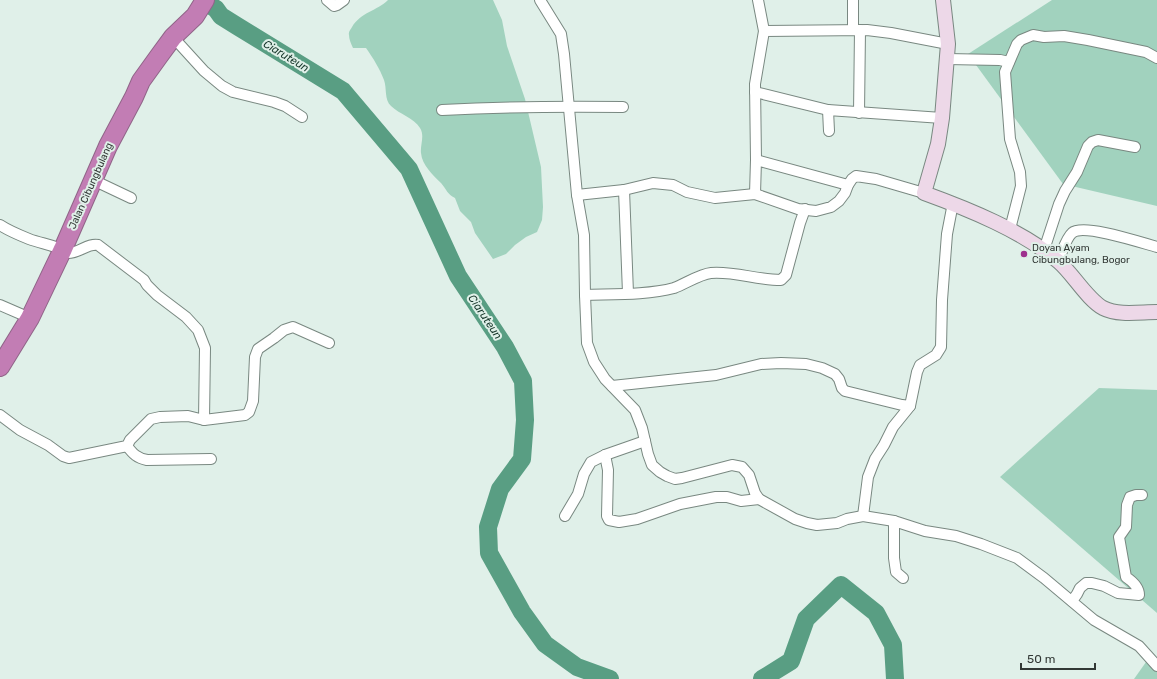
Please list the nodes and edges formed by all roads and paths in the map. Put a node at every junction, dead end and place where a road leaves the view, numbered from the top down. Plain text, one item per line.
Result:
1 (206, 0) edge
2 (327, 0) edge
3 (344, 0) edge
4 (540, 0) edge
5 (758, 0) edge
6 (853, 0) edge
7 (943, 0) edge
8 (856, 30) junction
9 (764, 31) junction
10 (173, 37) junction
11 (948, 44) junction
12 (1157, 58) edge
13 (947, 59) junction
14 (1008, 62) junction
15 (756, 92) junction
16 (568, 106) junction
17 (622, 107) dead end
18 (442, 110) dead end
19 (828, 110) junction
20 (859, 113) junction
21 (302, 117) dead end
22 (942, 118) junction
23 (829, 131) dead end
24 (1135, 147) dead end
25 (756, 160) junction
26 (93, 180) junction
27 (848, 185) junction
28 (624, 190) junction
29 (924, 193) junction
30 (755, 194) junction
31 (577, 195) junction
32 (131, 198) dead end
33 (953, 203) junction
34 (805, 209) junction
35 (0, 225) edge
36 (1010, 229) junction
37 (1157, 247) edge
38 (63, 249) junction
39 (1044, 250) junction
40 (1058, 261) junction
41 (628, 294) junction
42 (585, 295) junction
43 (0, 305) edge
44 (1157, 312) edge
45 (30, 318) junction
46 (329, 343) dead end
47 (0, 367) edge
48 (612, 386) junction
49 (910, 406) junction
50 (0, 415) edge
51 (204, 420) junction
52 (645, 441) junction
53 (127, 446) junction
54 (605, 455) junction
55 (211, 459) dead end
56 (1142, 495) dead end
57 (759, 498) junction
58 (565, 516) dead end
59 (863, 516) junction
60 (894, 521) junction
61 (904, 578) dead end
62 (1072, 601) junction
63 (1157, 666) edge

1 - 10 highway, Jalan Cibungbulang
2 - 3 street
4 - 16 street
5 - 9 street
6 - 8 street
7 - 11 street
8 - 9 street
8 - 11 street
8 - 20 street
9 - 15 street
10 - 21 street
10 - 26 highway, Jalan Cibungbulang
11 - 13 street
12 - 14 street
13 - 14 street
13 - 22 street
14 - 36 street
15 - 19 street
15 - 25 street
16 - 17 street
16 - 18 street
16 - 31 street
19 - 20 street
19 - 23 street
20 - 22 street
22 - 29 street
24 - 39 street
25 - 27 street
25 - 30 street
26 - 32 street
26 - 38 highway, Jalan Cibungbulang
27 - 29 street
27 - 34 street
28 - 30 street
28 - 31 street
28 - 41 street
29 - 33 street
30 - 34 street
31 - 42 street
33 - 36 street
33 - 49 street
34 - 41 street
35 - 38 street
36 - 39 street
37 - 40 street
38 - 45 highway, Jalan Cibungbulang
38 - 51 street
39 - 40 street
40 - 44 street
41 - 42 street
42 - 48 street
43 - 45 street
45 - 47 highway, Jalan Cibungbulang
46 - 51 street
48 - 49 street
48 - 52 street
49 - 59 street
50 - 53 street
51 - 53 street
52 - 54 street
52 - 57 street
53 - 55 street
54 - 57 street
54 - 58 street
56 - 62 street
57 - 59 street
59 - 60 street
60 - 61 street
60 - 62 street
62 - 63 street

